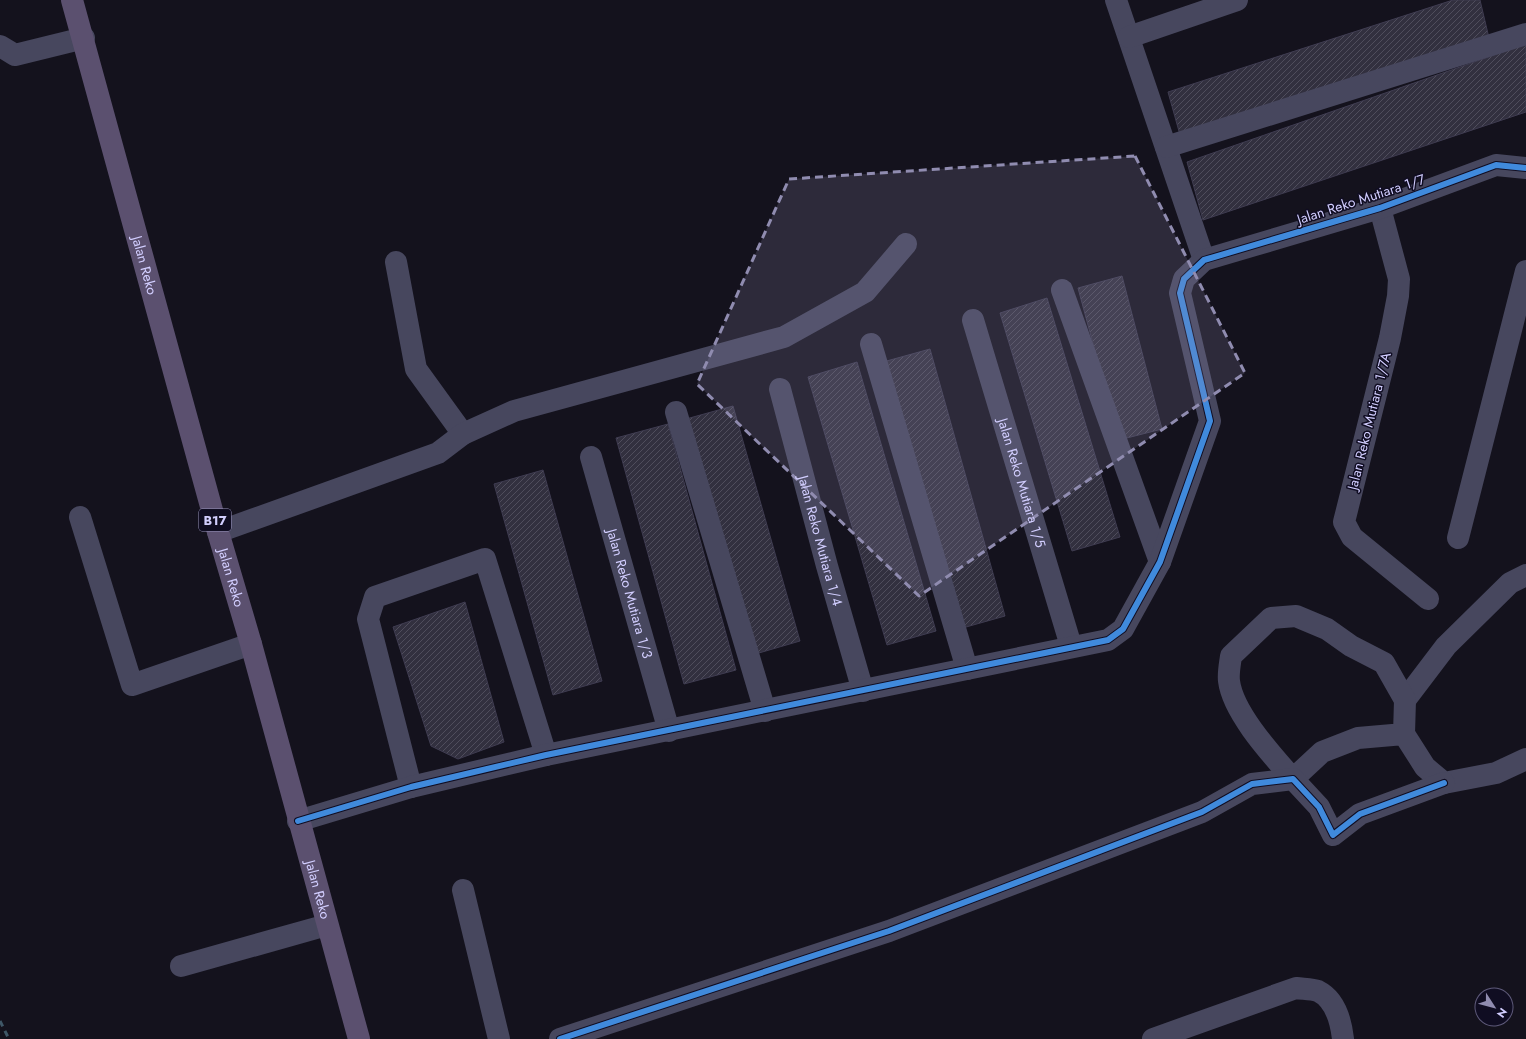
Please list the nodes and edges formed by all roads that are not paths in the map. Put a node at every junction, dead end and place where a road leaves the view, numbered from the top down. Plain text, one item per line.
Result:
1 (72, 0) edge
2 (1116, 0) edge
3 (1237, 0) edge
4 (1526, 34) edge
5 (1129, 37) junction
6 (84, 38) junction
7 (0, 46) edge
8 (1166, 147) junction
9 (1526, 168) edge
10 (1380, 208) junction
11 (906, 244) dead end
12 (1204, 260) junction
13 (396, 262) dead end
14 (1526, 271) edge
15 (1062, 290) dead end
16 (973, 320) dead end
17 (871, 344) dead end
18 (780, 389) dead end
19 (676, 412) dead end
20 (463, 434) junction
21 (591, 457) dead end
22 (80, 517) dead end
23 (218, 532) junction
24 (1458, 538) dead end
25 (1160, 562) junction
26 (1526, 575) edge
27 (1428, 599) dead end
28 (251, 644) junction
29 (1071, 646) junction
30 (967, 669) junction
31 (863, 691) junction
32 (1405, 700) junction
33 (764, 711) junction
34 (669, 731) junction
35 (1404, 734) junction
36 (546, 755) junction
37 (1526, 759) edge
38 (1293, 779) junction
39 (1444, 783) junction
40 (411, 787) junction
41 (298, 821) junction
42 (463, 890) dead end
43 (327, 925) junction
44 (181, 966) dead end
45 (359, 1039) edge
46 (499, 1039) edge
47 (560, 1039) edge
48 (1153, 1039) edge
49 (1343, 1039) edge

1 - 6 main road, Jalan Reko / B17
2 - 5 street
3 - 5 street
4 - 8 street
5 - 8 street
6 - 7 street
6 - 23 main road, Jalan Reko / B17
8 - 12 street
9 - 10 street, Jalan Reko Mutiara 1/7
10 - 12 street, Jalan Reko Mutiara 1/7
10 - 27 street, Jalan Reko Mutiara 1/7A
11 - 20 street
12 - 25 street
13 - 20 street
14 - 24 street
15 - 25 street
16 - 29 street, Jalan Reko Mutiara 1/5
17 - 30 street
18 - 31 street, Jalan Reko Mutiara 1/4
19 - 33 street
20 - 23 street
21 - 34 street, Jalan Reko Mutiara 1/3
22 - 28 street
23 - 28 main road, Jalan Reko / B17
25 - 29 street
26 - 32 street
28 - 41 main road, Jalan Reko / B17
29 - 30 street
30 - 31 street
31 - 33 street
32 - 35 street
32 - 38 street
33 - 34 street
34 - 36 street
35 - 38 street
35 - 39 street
36 - 40 street
36 - 40 street
37 - 39 street
38 - 39 street
38 - 47 street
40 - 41 street
41 - 43 main road, Jalan Reko / B17
42 - 46 street
43 - 44 street
43 - 45 main road, Jalan Reko / B17
48 - 49 street

